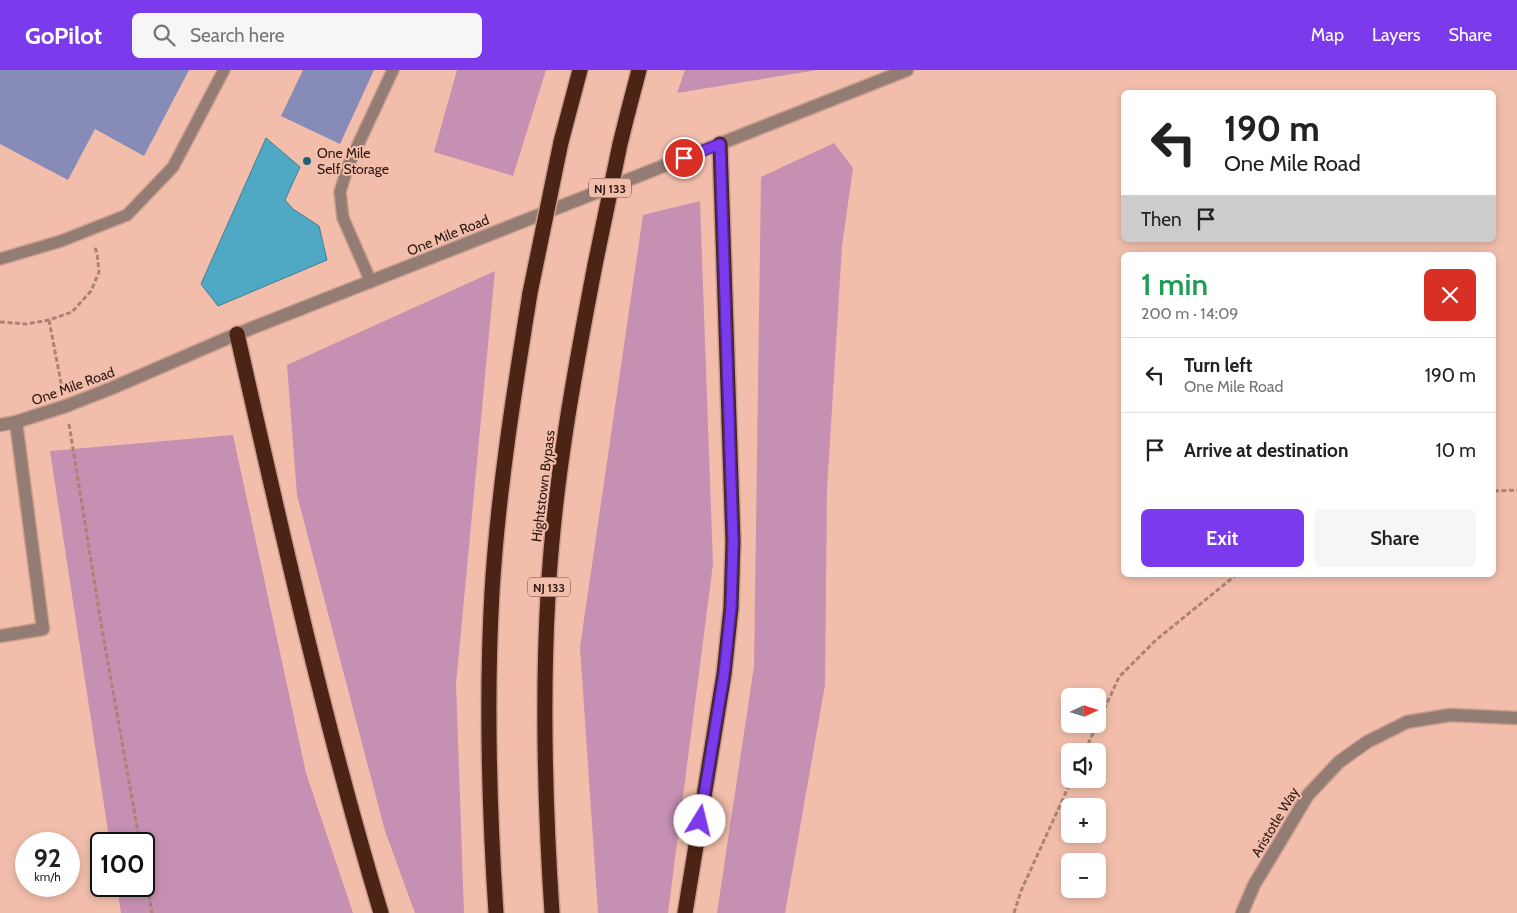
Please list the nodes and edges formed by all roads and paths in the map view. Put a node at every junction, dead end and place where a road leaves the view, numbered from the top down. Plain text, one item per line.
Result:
1 (224, 70) edge
2 (393, 70) edge
3 (580, 70) edge
4 (639, 70) edge
5 (907, 70) edge
6 (720, 144) junction
7 (89, 231) junction
8 (0, 259) edge
9 (370, 282) junction
10 (49, 320) junction
11 (0, 322) edge
12 (237, 334) junction
13 (66, 406) junction
14 (16, 422) junction
15 (0, 425) edge
16 (1517, 490) edge
17 (1496, 491) edge
18 (1234, 577) edge
19 (0, 636) edge
20 (1106, 705) edge
21 (1517, 718) edge
22 (1068, 788) edge
23 (138, 832) edge
24 (149, 897) edge
25 (152, 913) edge
26 (381, 913) edge
27 (496, 913) edge
28 (552, 913) edge
29 (685, 913) edge
30 (1014, 913) edge
31 (1242, 913) edge

1 - 7 lane
2 - 9 lane
3 - 27 highway, bridge
4 - 28 highway, Hightstown Bypass / NJ 133, bridge
5 - 6 street, One Mile Road
6 - 9 street, One Mile Road
6 - 29 highway
7 - 8 lane
7 - 10 path
9 - 12 street, One Mile Road
10 - 11 path
10 - 13 path
12 - 13 street, One Mile Road
12 - 26 highway
13 - 14 street, One Mile Road
13 - 23 path
14 - 15 street, One Mile Road
14 - 19 street
16 - 17 path
18 - 20 path
21 - 31 street, Aristotle Way
22 - 30 path
24 - 25 path

